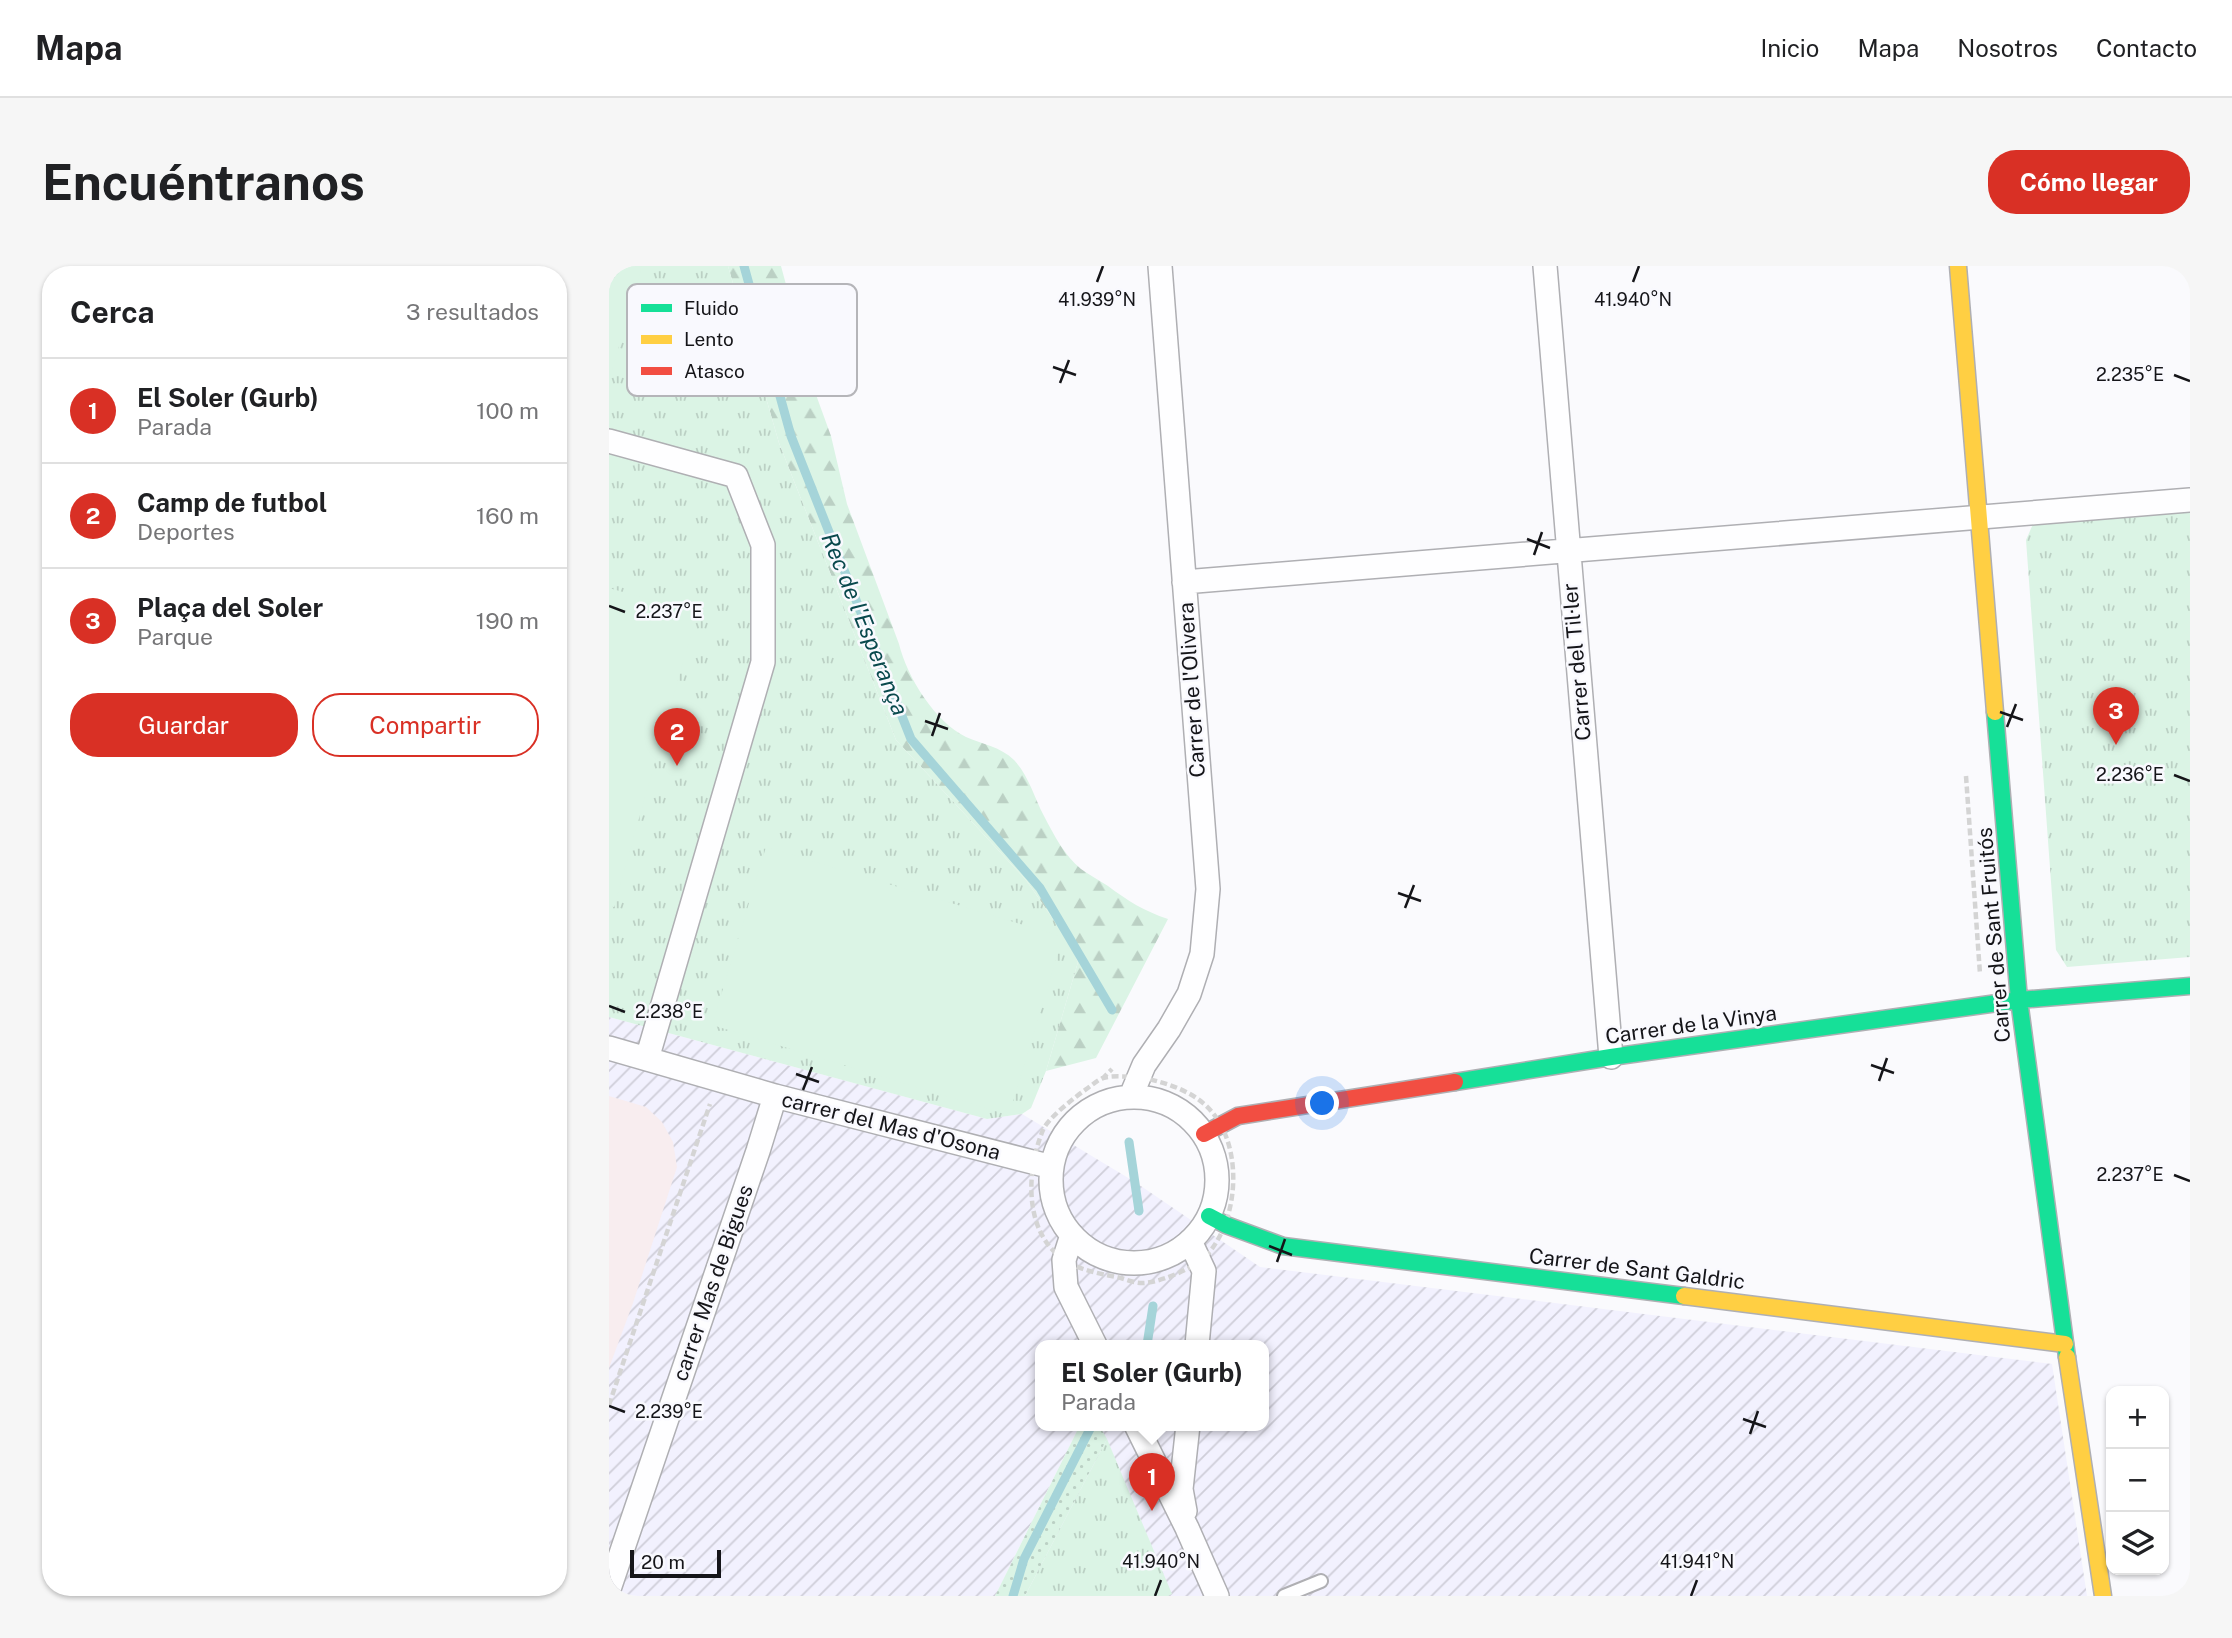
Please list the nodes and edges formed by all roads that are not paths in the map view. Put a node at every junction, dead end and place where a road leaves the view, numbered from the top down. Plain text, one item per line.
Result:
1 (1160, 266) edge
2 (1545, 266) edge
3 (1958, 266) edge
4 (609, 441) edge
5 (2190, 500) edge
6 (1978, 518) junction
7 (1567, 550) junction
8 (1184, 582) junction
9 (2190, 986) edge
10 (2019, 1000) junction
11 (609, 1048) edge
12 (1611, 1057) junction
13 (647, 1059) junction
14 (1136, 1086) junction
15 (775, 1096) junction
16 (1212, 1129) junction
17 (1043, 1165) junction
18 (1218, 1220) junction
19 (1072, 1235) junction
20 (1195, 1251) junction
21 (1092, 1340) edge
22 (1198, 1340) edge
23 (2066, 1343) junction
24 (1139, 1431) edge
25 (1187, 1431) edge
26 (1187, 1528) junction
27 (1321, 1581) dead end
28 (609, 1589) edge
29 (1217, 1596) edge
30 (1284, 1596) edge
31 (2103, 1596) edge

1 - 8 street, Carrer de l'Olivera
2 - 7 street, Carrer del Til·ler
3 - 6 street, Carrer de Sant Fruitós
4 - 13 street
5 - 6 street
6 - 7 street
6 - 10 street, Carrer de Sant Fruitós
7 - 8 street
7 - 12 street, Carrer del Til·ler
8 - 14 street, Carrer de l'Olivera
9 - 10 street, Carrer de la Vinya
10 - 12 street, Carrer de la Vinya
10 - 23 street, Carrer de Sant Fruitós
11 - 13 street, carrer del Mas d'Osona
12 - 16 street, Carrer de la Vinya
13 - 15 street, carrer del Mas d'Osona
14 - 16 street
14 - 17 street
15 - 17 street, carrer del Mas d'Osona
15 - 28 street, carrer Mas de Bigues
16 - 18 street
17 - 19 street
18 - 20 street
18 - 23 street, Carrer de Sant Galdric
19 - 20 street
19 - 21 street
20 - 22 street
23 - 31 street, Carrer de Sant Fruitós
24 - 26 street
25 - 26 street
26 - 29 street
27 - 30 lane

